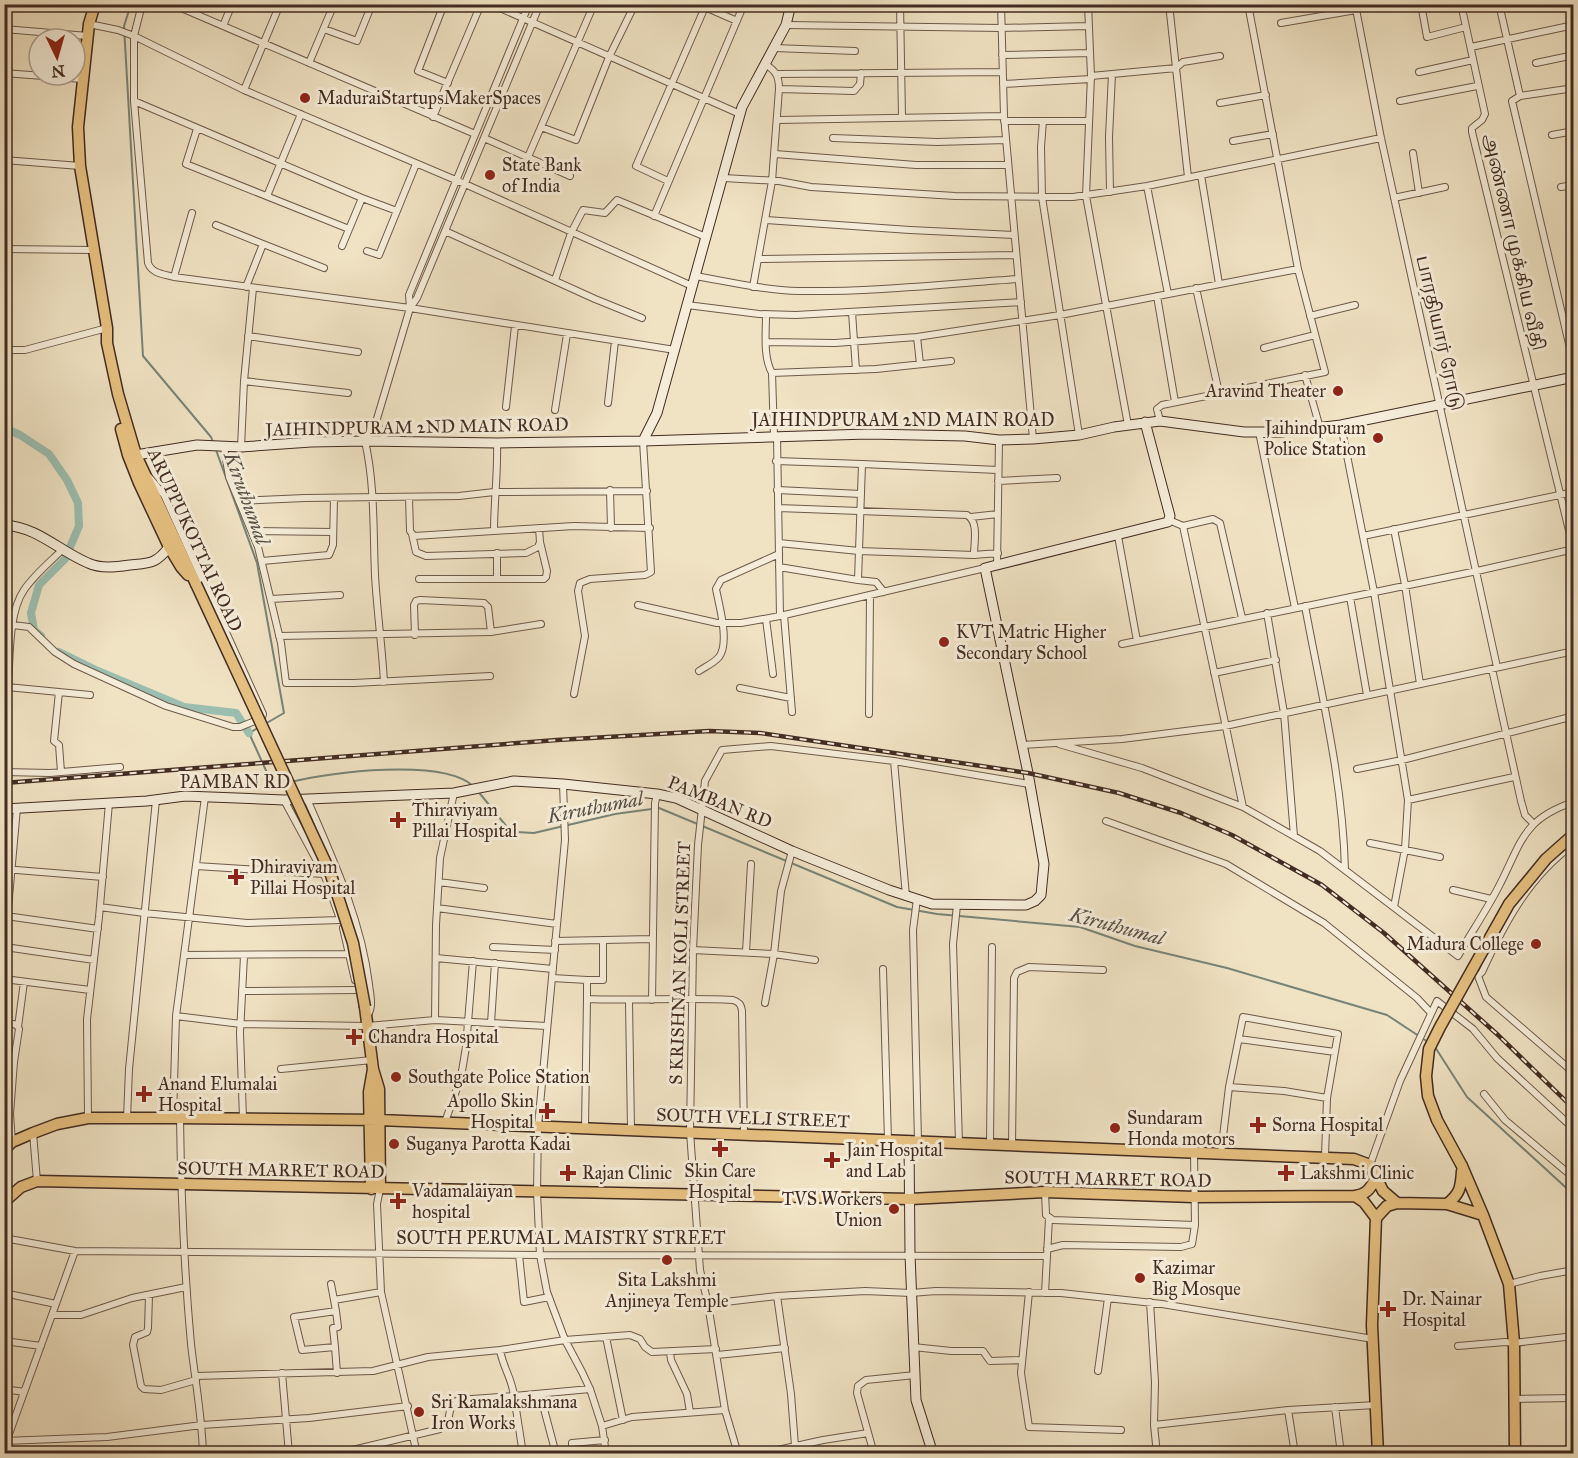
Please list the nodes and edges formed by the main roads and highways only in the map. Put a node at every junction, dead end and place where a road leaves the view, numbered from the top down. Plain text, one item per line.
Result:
1 (94, 4) edge
2 (108, 343) junction
3 (196, 584) junction
4 (1574, 834) edge
5 (375, 1120) junction
6 (8, 1146) edge
7 (1462, 1166) junction
8 (1376, 1178) junction
9 (375, 1189) junction
10 (1355, 1196) junction
11 (4, 1202) edge
12 (1397, 1203) junction
13 (1447, 1204) junction
14 (1484, 1215) junction
15 (1376, 1218) junction
16 (1378, 1454) edge
17 (1515, 1454) edge

1 - 2 main road, ARUPPUKOTTAI ROAD
2 - 3 main road, ARUPPUKOTTAI ROAD
2 - 3 main road
3 - 5 main road, ARUPPUKOTTAI ROAD, bridge
4 - 7 main road, bridge
5 - 6 main road, SOUTH VELI STREET
5 - 8 main road, SOUTH VELI STREET
5 - 9 main road, ARUPPUKOTTAI ROAD
7 - 13 main road
7 - 14 main road
8 - 10 main road
8 - 12 main road
9 - 10 main road, SOUTH MARRET ROAD
9 - 11 main road, SOUTH MARRET ROAD
10 - 15 main road
12 - 13 main road
12 - 15 main road
13 - 14 main road
14 - 17 main road
15 - 16 main road

